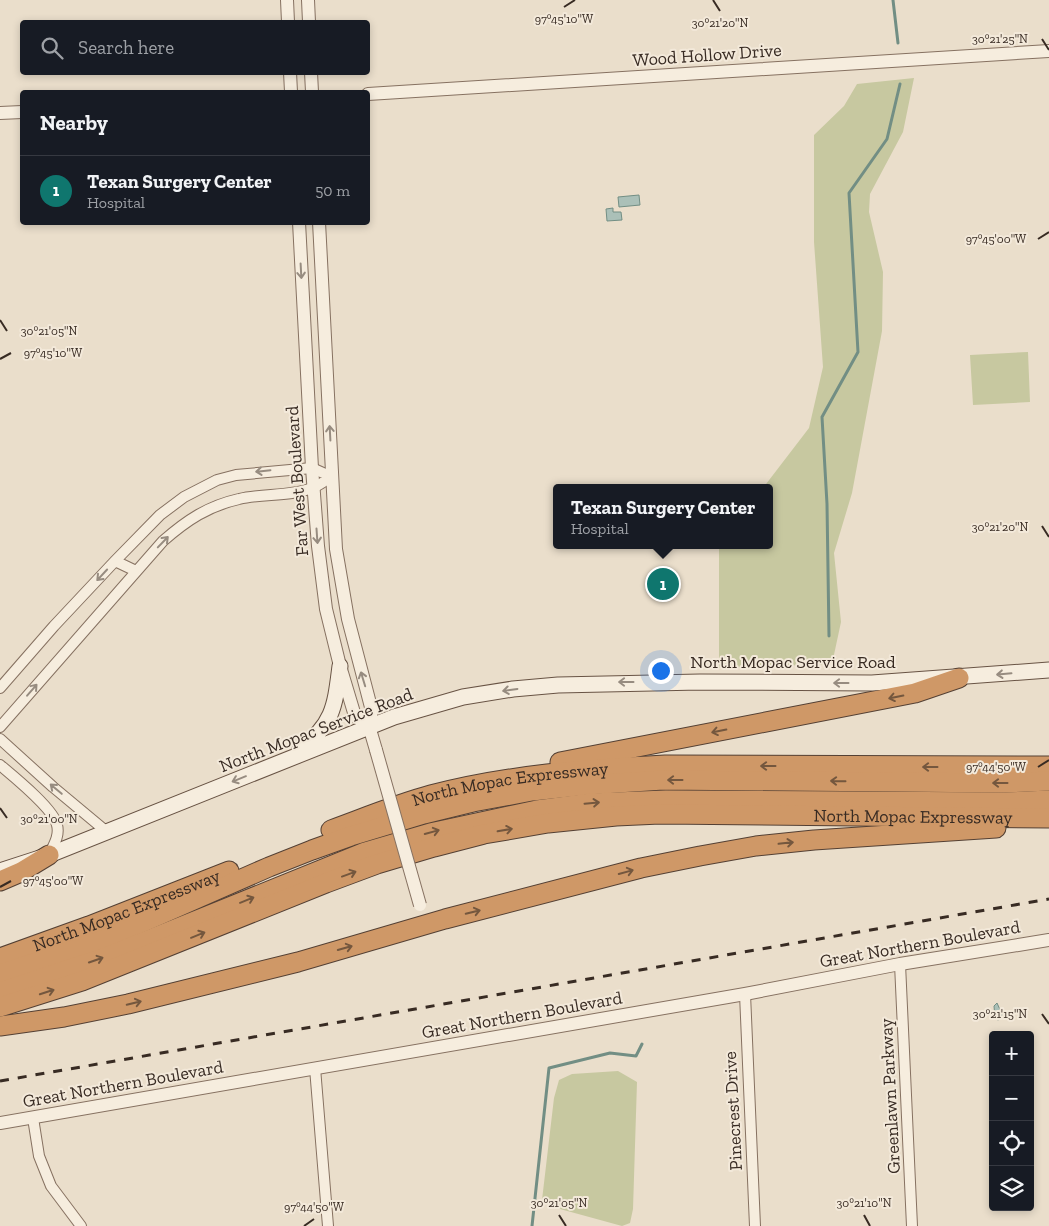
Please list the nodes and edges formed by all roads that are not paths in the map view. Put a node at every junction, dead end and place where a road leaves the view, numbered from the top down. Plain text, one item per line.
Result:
1 (287, 0) edge
2 (308, 0) edge
3 (288, 20) edge
4 (309, 20) edge
5 (1049, 51) edge
6 (290, 75) edge
7 (312, 75) edge
8 (291, 90) edge
9 (312, 90) edge
10 (370, 94) edge
11 (20, 112) edge
12 (0, 113) edge
13 (299, 225) edge
14 (319, 225) edge
15 (312, 468) junction
16 (332, 476) junction
17 (313, 488) junction
18 (115, 561) junction
19 (136, 571) junction
20 (340, 666) junction
21 (1049, 670) edge
22 (959, 678) junction
23 (0, 688) edge
24 (369, 726) junction
25 (0, 727) edge
26 (0, 739) edge
27 (284, 761) junction
28 (0, 765) edge
29 (1049, 766) edge
30 (508, 779) junction
31 (1049, 781) edge
32 (1049, 800) edge
33 (1049, 819) edge
34 (107, 832) junction
35 (49, 855) junction
36 (0, 871) edge
37 (0, 881) edge
38 (140, 922) junction
39 (426, 925) junction
40 (1049, 940) edge
41 (36, 946) junction
42 (0, 958) edge
43 (900, 964) junction
44 (0, 974) edge
45 (0, 992) edge
46 (744, 994) junction
47 (0, 1007) edge
48 (0, 1026) edge
49 (315, 1068) junction
50 (33, 1118) junction
51 (0, 1124) edge
52 (81, 1226) edge
53 (328, 1226) edge
54 (755, 1226) edge
55 (912, 1226) edge

1 - 3 street
2 - 4 street
5 - 10 street, Wood Hollow Drive
6 - 8 street
7 - 9 street
11 - 12 street
13 -> 15 street, Far West Boulevard
16 -> 14 street, Far West Boulevard
15 - 16 street
15 - 17 street, Far West Boulevard
15 -> 18 street
16 - 17 street
24 -> 16 street, Far West Boulevard
19 -> 17 street
17 -> 20 street, Far West Boulevard
18 - 19 street
18 -> 23 street
25 -> 19 street
20 - 24 street, Far West Boulevard
20 - 27 main road
21 -> 22 main road, North Mopac Service Road
22 -> 24 main road, North Mopac Service Road
22 -> 30 highway
24 - 27 main road, North Mopac Service Road
24 - 39 street, Far West Boulevard, bridge
34 -> 26 street
27 -> 34 main road, North Mopac Service Road
28 - 35 street
29 -> 30 highway, North Mopac Expressway
30 - 41 highway, North Mopac Expressway
31 -> 38 highway
45 -> 32 highway
39 -> 33 highway
47 -> 33 highway, North Mopac Expressway
34 - 35 main road, North Mopac Service Road
35 - 36 main road, North Mopac Service Road
35 - 37 highway
38 - 41 highway
38 - 44 highway
48 -> 39 highway
40 - 43 street, Great Northern Boulevard
41 - 42 highway, North Mopac Expressway
43 - 46 street, Great Northern Boulevard
43 - 55 street, Greenlawn Parkway
46 - 49 street, Great Northern Boulevard
46 - 54 street, Pinecrest Drive
49 - 50 street, Great Northern Boulevard
49 - 53 street
50 - 51 street, Great Northern Boulevard
50 - 52 street

